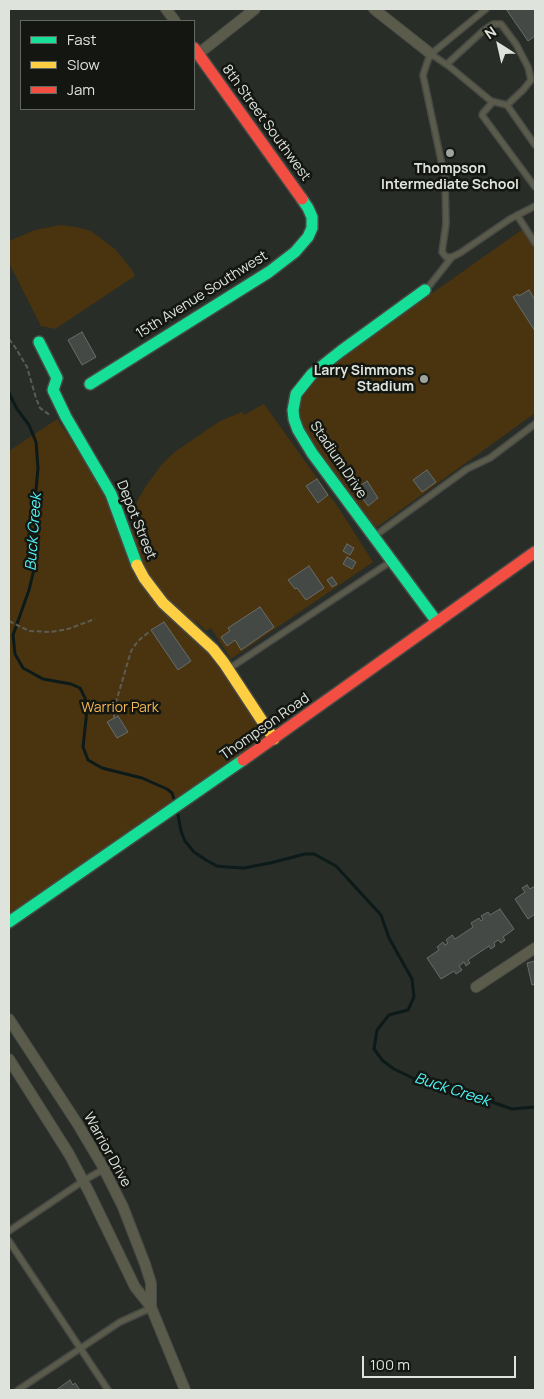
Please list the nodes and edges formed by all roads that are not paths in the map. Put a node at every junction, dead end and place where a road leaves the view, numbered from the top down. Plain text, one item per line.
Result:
1 (166, 9) edge
2 (255, 9) edge
3 (374, 9) edge
4 (486, 9) edge
5 (174, 20) edge
6 (196, 51) edge
7 (431, 54) junction
8 (446, 64) junction
9 (491, 101) junction
10 (508, 105) junction
11 (535, 145) edge
12 (535, 187) edge
13 (535, 206) edge
14 (517, 215) junction
15 (312, 217) joint
16 (535, 243) edge
17 (452, 257) junction
18 (425, 290) joint
19 (39, 342) dead end
20 (90, 384) dead end
21 (535, 424) edge
22 (373, 536) junction
23 (535, 552) edge
24 (391, 560) junction
25 (437, 622) junction
26 (228, 670) junction
27 (274, 739) junction
28 (9, 922) edge
29 (535, 948) edge
30 (476, 987) dead end
31 (9, 1019) edge
32 (9, 1058) edge
33 (104, 1170) junction
34 (83, 1181) junction
35 (9, 1231) edge
36 (9, 1241) edge
37 (151, 1307) junction
38 (80, 1349) junction
39 (18, 1390) edge
40 (108, 1390) edge
41 (185, 1390) edge

1 - 5 street
2 - 6 street
3 - 7 street
4 - 7 lane
6 - 15 street, 8th Street Southwest
7 - 8 lane
7 - 17 lane
8 - 9 lane
8 - 10 lane
9 - 10 lane
9 - 12 lane
10 - 11 lane
13 - 14 lane
14 - 16 lane
14 - 17 lane
15 - 20 street, 15th Avenue Southwest
17 - 18 lane
18 - 22 street, Stadium Drive
19 - 26 street, Depot Street
21 - 22 lane
22 - 24 street, Stadium Drive
23 - 25 street, Thompson Road
24 - 25 street, Stadium Drive
24 - 26 lane
25 - 27 street, Thompson Road
26 - 27 street, Depot Street
27 - 28 street, Thompson Road
29 - 30 street
31 - 33 street, Warrior Drive
32 - 34 street, Warrior Drive
33 - 34 lane
33 - 37 street, Warrior Drive
34 - 35 lane
34 - 37 street, Warrior Drive
36 - 38 lane
37 - 38 lane
37 - 41 street, Warrior Drive
38 - 39 lane
38 - 40 lane

